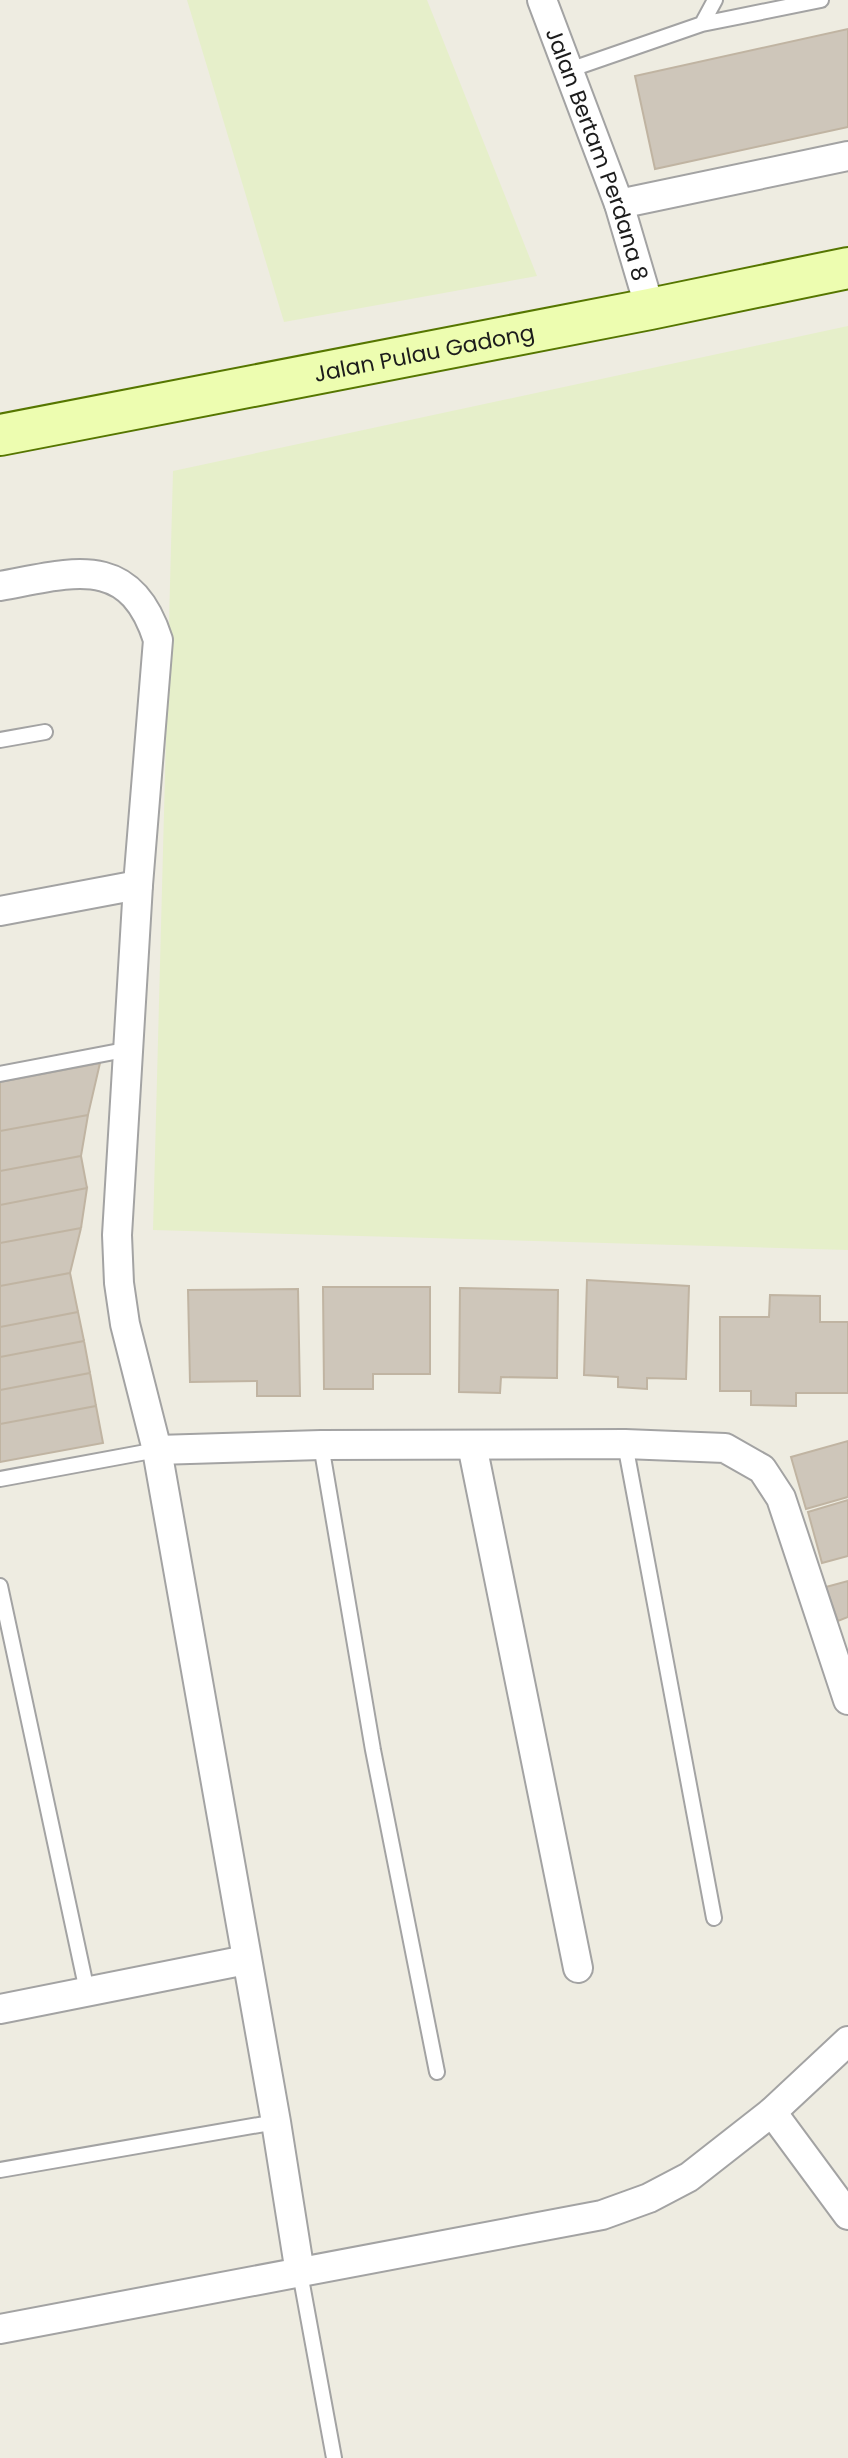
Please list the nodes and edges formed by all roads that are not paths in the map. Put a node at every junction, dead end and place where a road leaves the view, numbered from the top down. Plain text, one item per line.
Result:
1 (542, 0) edge
2 (715, 0) edge
3 (821, 0) edge
4 (702, 24) junction
5 (569, 70) junction
6 (848, 156) edge
7 (619, 204) junction
8 (848, 268) edge
9 (650, 309) junction
10 (0, 435) edge
11 (0, 586) edge
12 (45, 732) dead end
13 (0, 740) edge
14 (138, 885) junction
15 (0, 911) edge
16 (130, 1049) junction
17 (0, 1074) edge
18 (625, 1444) junction
19 (321, 1445) junction
20 (472, 1445) junction
21 (157, 1450) junction
22 (0, 1479) edge
23 (0, 1586) edge
24 (848, 1700) edge
25 (714, 1918) dead end
26 (246, 1960) junction
27 (578, 1968) dead end
28 (87, 1991) junction
29 (0, 2009) edge
30 (848, 2041) edge
31 (437, 2072) dead end
32 (772, 2112) junction
33 (276, 2122) junction
34 (0, 2170) edge
35 (848, 2215) edge
36 (300, 2273) junction
37 (0, 2329) edge
38 (334, 2458) edge

1 - 5 street, Jalan Bertam Perdana 8
2 - 4 lane
3 - 4 lane
4 - 5 lane
5 - 7 street, Jalan Bertam Perdana 8
6 - 7 street
7 - 9 street, Jalan Bertam Perdana 8
8 - 9 main road, Jalan Pulau Gadong
9 - 10 main road, Jalan Pulau Gadong
11 - 14 street
12 - 13 lane
14 - 15 street
14 - 16 street
16 - 17 lane
16 - 21 street
18 - 20 street
18 - 24 street
18 - 25 lane
19 - 20 street
19 - 21 street
19 - 31 lane
20 - 27 street
21 - 22 lane
21 - 26 street
23 - 28 lane
26 - 28 street
26 - 33 street
28 - 29 street
30 - 32 street
32 - 35 street
32 - 36 street
33 - 34 lane
33 - 36 street
36 - 37 street
36 - 38 lane

